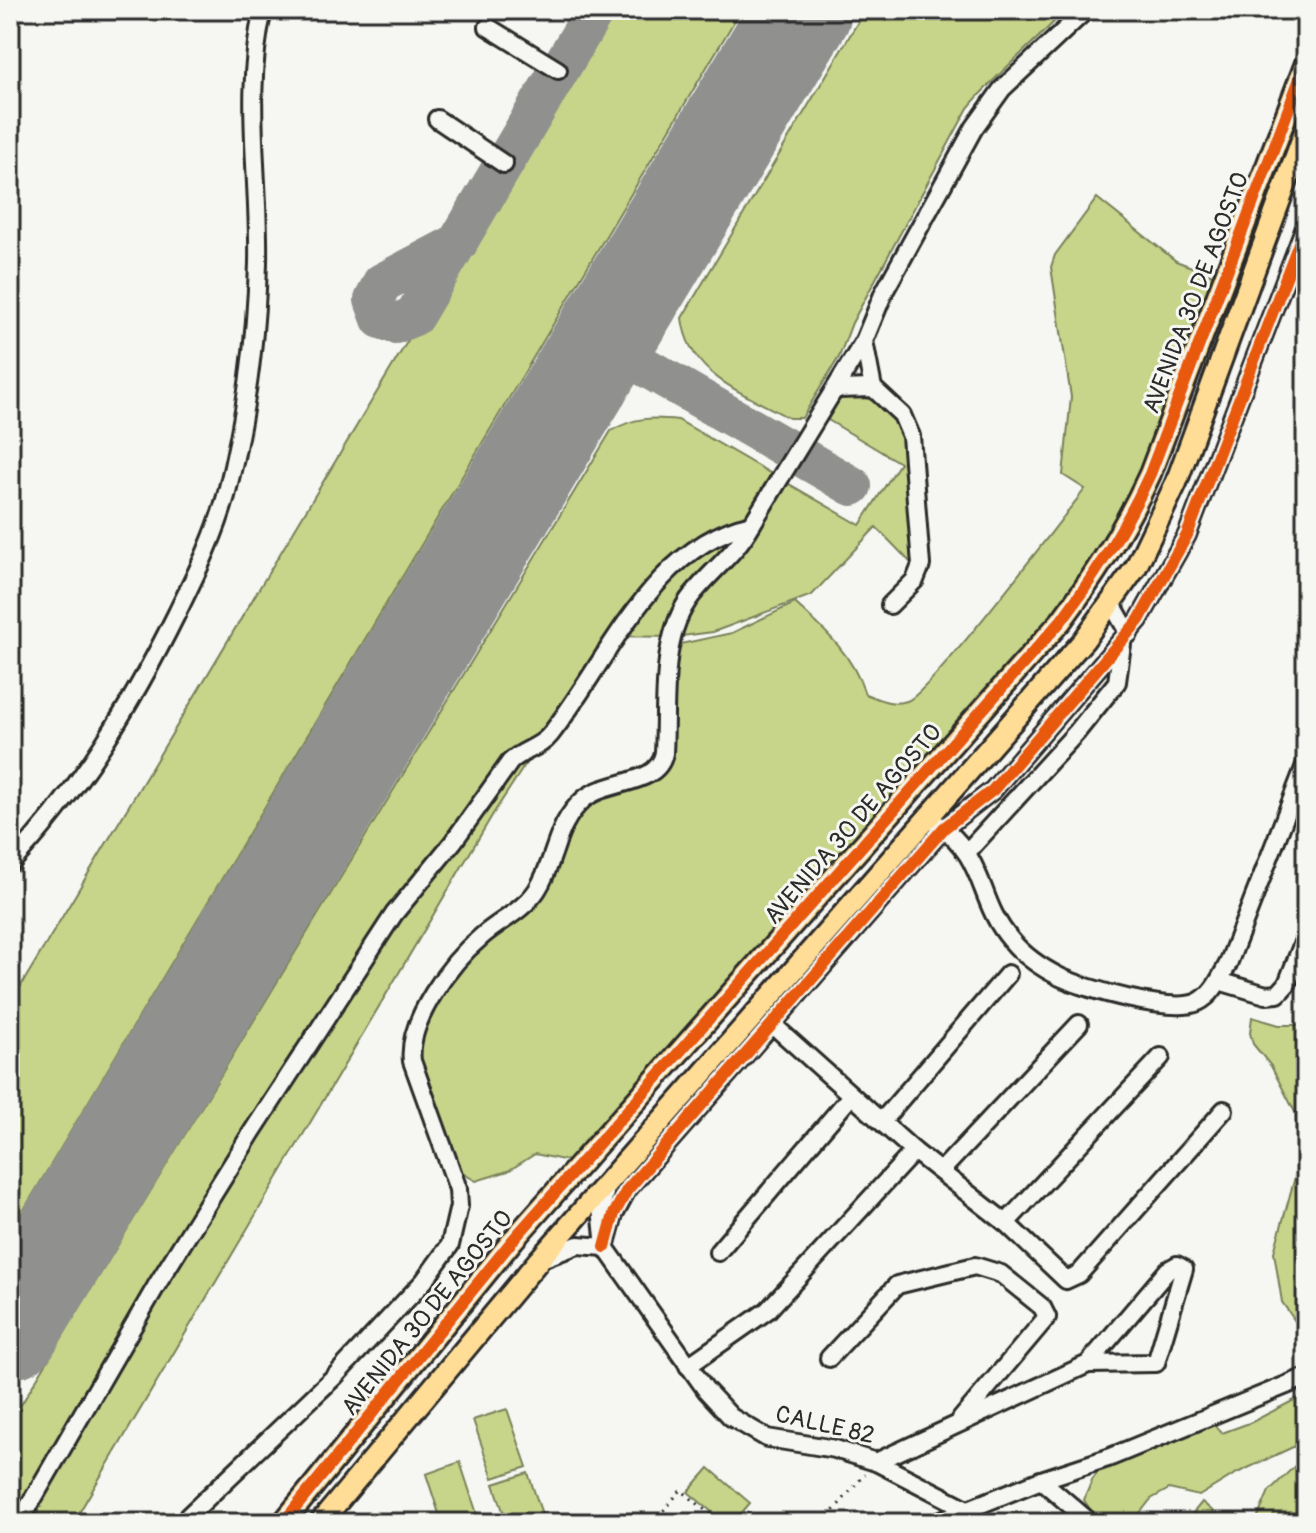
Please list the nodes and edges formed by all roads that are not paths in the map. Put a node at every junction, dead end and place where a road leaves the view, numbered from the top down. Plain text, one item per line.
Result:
1 (263, 10) edge
2 (1086, 10) edge
3 (488, 27) dead end
4 (1306, 63) edge
5 (558, 70) dead end
6 (437, 119) dead end
7 (1306, 129) edge
8 (504, 164) dead end
9 (1306, 225) edge
10 (864, 341) junction
11 (873, 388) junction
12 (838, 389) junction
13 (752, 524) junction
14 (1111, 602) junction
15 (890, 605) dead end
16 (1125, 638) junction
17 (1306, 763) edge
18 (936, 823) junction
19 (968, 851) junction
20 (10, 864) edge
21 (1306, 935) edge
22 (1008, 974) dead end
23 (1219, 981) junction
24 (772, 1024) junction
25 (1079, 1024) dead end
26 (1161, 1057) dead end
27 (851, 1096) junction
28 (1224, 1110) dead end
29 (882, 1121) junction
30 (914, 1151) junction
31 (941, 1171) junction
32 (608, 1183) junction
33 (1006, 1223) junction
34 (605, 1247) junction
35 (718, 1252) dead end
36 (539, 1260) junction
37 (829, 1358) dead end
38 (1088, 1364) junction
39 (688, 1366) junction
40 (1306, 1377) edge
41 (957, 1424) junction
42 (876, 1462) junction
43 (1041, 1480) junction
44 (969, 1510) junction
45 (19, 1523) edge
46 (181, 1523) edge
47 (283, 1523) edge
48 (320, 1523) edge
49 (934, 1523) edge
50 (1091, 1523) edge

1 - 20 street
2 - 10 street
3 - 5 street
4 - 47 main road, AVENIDA 30 DE AGOSTO
6 - 8 street
7 - 14 main road, AVENIDA 30 DE AGOSTO
9 - 16 street
10 - 11 street
10 - 12 street
11 - 12 street
11 - 15 street
12 - 13 street
13 - 45 street
13 - 46 street
14 - 16 street
14 - 18 main road, AVENIDA 30 DE AGOSTO
16 - 18 street
16 - 19 street
17 - 23 street
18 - 19 street
18 - 24 street
18 - 32 main road, AVENIDA 30 DE AGOSTO
19 - 23 street
21 - 23 street
22 - 29 street
24 - 27 street
24 - 34 street
25 - 31 street
26 - 33 street
27 - 29 street
27 - 35 street
28 - 33 street
29 - 30 street
30 - 31 street
30 - 39 street
31 - 33 street
32 - 34 street, CALLE 82
32 - 36 main road, AVENIDA 30 DE AGOSTO
34 - 36 street
34 - 39 street, CALLE 82
36 - 48 main road, AVENIDA 30 DE AGOSTO
37 - 41 street
38 - 38 street
38 - 41 street
39 - 42 street, CALLE 82
40 - 43 street
41 - 42 street
42 - 44 street, CALLE 82
43 - 44 street
43 - 50 street
44 - 49 street

